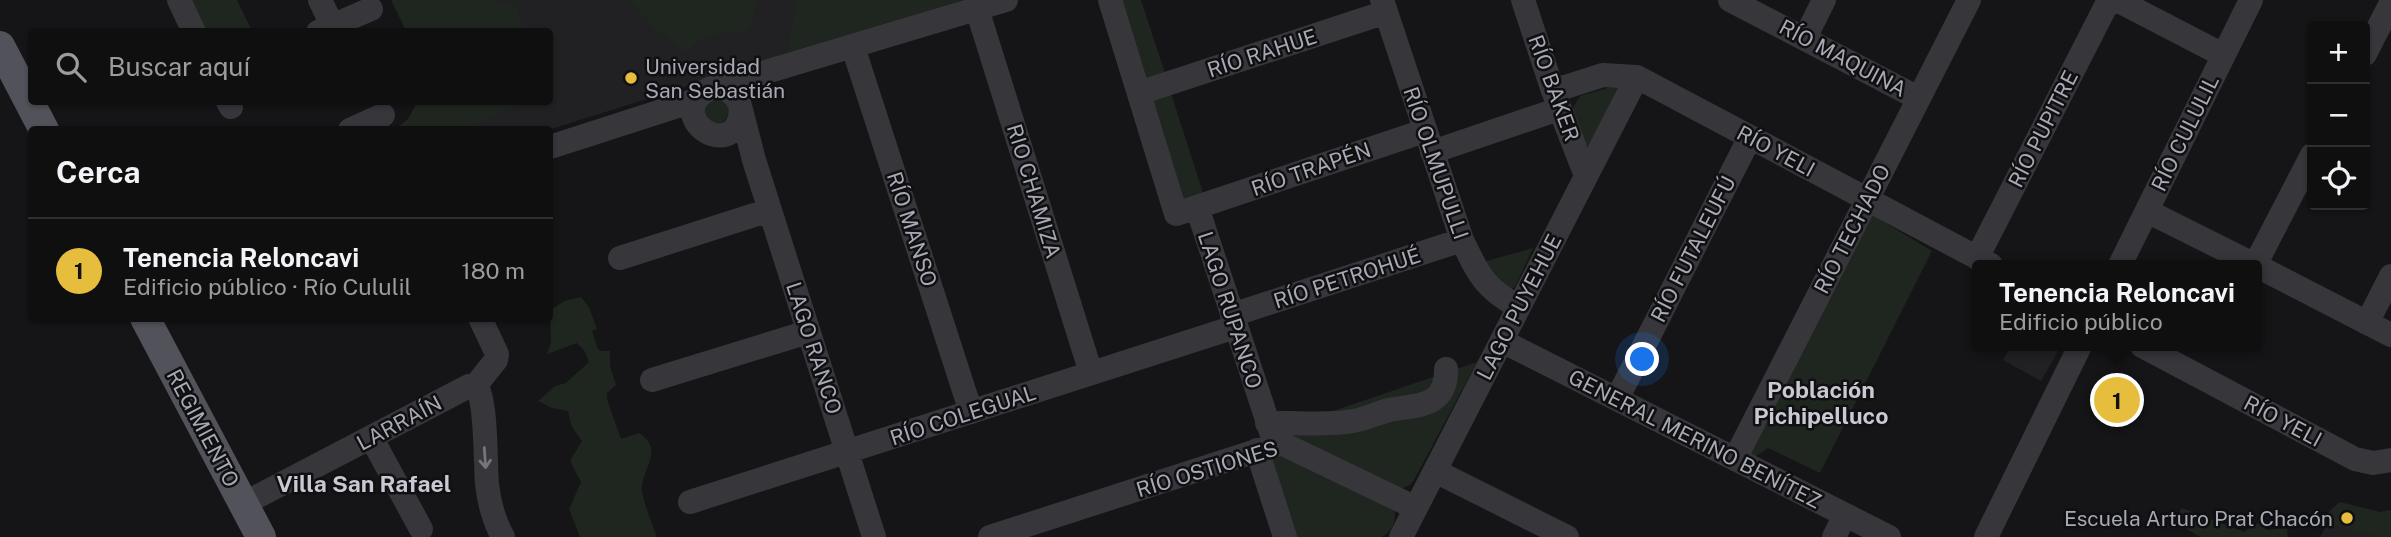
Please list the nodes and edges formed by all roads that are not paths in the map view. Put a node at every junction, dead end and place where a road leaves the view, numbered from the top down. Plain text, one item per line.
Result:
1 (179, 0) edge
2 (320, 0) edge
3 (1006, 0) edge
4 (1110, 0) edge
5 (1523, 0) edge
6 (1730, 0) edge
7 (1824, 0) edge
8 (1969, 0) edge
9 (2109, 0) edge
10 (2117, 0) edge
11 (2250, 0) edge
12 (2385, 0) edge
13 (2391, 5) edge
14 (1384, 6) edge
15 (370, 9) dead end
16 (977, 9) junction
17 (189, 28) edge
18 (325, 28) edge
19 (1805, 38) junction
20 (2370, 45) edge
21 (0, 46) edge
22 (853, 47) junction
23 (2224, 55) junction
24 (1637, 77) junction
25 (718, 88) junction
26 (1139, 93) junction
27 (28, 97) edge
28 (1919, 98) junction
29 (696, 100) junction
30 (1556, 100) junction
31 (32, 105) edge
32 (741, 111) junction
33 (383, 115) dead end
34 (42, 126) edge
35 (359, 126) edge
36 (720, 136) junction
37 (1750, 137) junction
38 (1428, 141) junction
39 (553, 146) edge
40 (754, 160) junction
41 (2307, 165) edge
42 (1586, 176) junction
43 (1867, 199) junction
44 (1197, 207) junction
45 (769, 210) junction
46 (2147, 211) junction
47 (1462, 240) junction
48 (620, 258) dead end
49 (1982, 260) edge
50 (1984, 260) edge
51 (2122, 260) edge
52 (2243, 260) edge
53 (2258, 260) edge
54 (2262, 270) edge
55 (2391, 276) edge
56 (1519, 307) junction
57 (1234, 321) junction
58 (147, 322) edge
59 (482, 322) edge
60 (2367, 323) junction
61 (808, 332) junction
62 (2391, 335) edge
63 (1502, 341) junction
64 (2078, 351) edge
65 (2152, 351) edge
66 (1446, 369) dead end
67 (1091, 373) junction
68 (652, 380) dead end
69 (477, 387) junction
70 (1617, 399) junction
71 (971, 411) junction
72 (1274, 433) junction
73 (371, 437) junction
74 (1257, 450) junction
75 (847, 452) junction
76 (1735, 459) junction
77 (2391, 460) edge
78 (1435, 471) junction
79 (690, 502) dead end
80 (243, 504) junction
81 (1416, 508) junction
82 (1845, 515) junction
83 (421, 529) dead end
84 (1400, 536) edge
85 (261, 537) edge
86 (503, 537) edge
87 (874, 537) edge
88 (990, 537) edge
89 (1285, 537) edge
90 (1567, 537) edge
91 (1834, 537) edge
92 (1889, 537) edge
93 (1986, 537) edge

1 - 17 street
2 - 18 street
3 - 16 street
4 - 26 street, LAGO RUPANCO
5 - 30 street, RÍO BAKER
6 - 19 street, RÍO MAQUINA
7 - 19 street
8 - 28 street, RÍO TECHADO
9 - 50 street, RÍO PUPITRE
10 - 23 street
11 - 23 street, RÍO CULULIL
12 - 13 street
13 - 20 street
14 - 26 street, RÍO RAHUE
14 - 38 street, RÍO OLMUPULLI
15 - 18 street
16 - 22 street
16 - 67 street, RIO CHAMIZA
19 - 28 street, RÍO MAQUINA
21 - 27 main road
22 - 25 street
22 - 71 street, RÍO MANSO
23 - 46 street, RÍO CULULIL
24 - 30 street, RÍO YELI
24 - 37 street, RÍO YELI
24 - 42 street, LAGO PUYEHUE
25 - 29 street
25 - 32 street
26 - 44 street, LAGO RUPANCO
28 - 43 street, RÍO TECHADO
29 - 36 street
29 - 39 street
30 - 38 street, RÍO TRAPÉN
30 - 42 street, RÍO BAKER
31 - 34 main road
32 - 36 street
32 - 40 street, LAGO RANCO
33 - 35 street
36 - 40 street
37 - 43 street, RÍO YELI
37 - 70 street, RÍO FUTALEUFÚ
38 - 44 street, RÍO TRAPÉN
38 - 47 street, RÍO OLMUPULLI
40 - 45 street, LAGO RANCO
41 - 53 street
42 - 56 street, LAGO PUYEHUE
43 - 49 street, RÍO YELI
43 - 76 street, RÍO TECHADO
44 - 57 street, LAGO RUPANCO
45 - 48 street
45 - 61 street, LAGO RANCO
46 - 51 street, RÍO CULULIL
46 - 52 street
47 - 56 street, RÍO OLMUPULLI
47 - 57 street, RÍO PETROHUÉ
54 - 60 street
55 - 60 street
56 - 63 street, LAGO PUYEHUE
57 - 67 street, RÍO COLEGUAL
57 - 72 street, LAGO RUPANCO
58 - 80 main road, REGIMIENTO
59 - 69 street
60 - 62 street
61 - 68 street
61 - 75 street, LAGO RANCO
63 - 70 street, GENERAL MERINO BENÍTEZ
63 - 78 street, LAGO PUYEHUE
64 - 93 street
65 - 77 street, RÍO YELI
66 - 72 street, RÍO OSTIONES
67 - 71 street, RÍO COLEGUAL
69 - 73 street, LARRAÍN
69 -> 86 street
70 - 76 street, GENERAL MERINO BENÍTEZ
71 - 75 street, RÍO COLEGUAL
72 - 74 street, RÍO OSTIONES
72 - 81 street, RÍO OSTIONES
73 - 80 street, LARRAÍN
73 - 83 street
74 - 88 street, RÍO OSTIONES
74 - 89 street
75 - 79 street, RÍO COLEGUAL
75 - 87 street, LAGO RANCO
76 - 82 street, GENERAL MERINO BENÍTEZ
78 - 81 street, LAGO PUYEHUE
78 - 90 street
80 - 85 main road, REGIMIENTO
81 - 84 street, LAGO PUYEHUE
82 - 91 street
82 - 92 street, GENERAL MERINO BENÍTEZ

